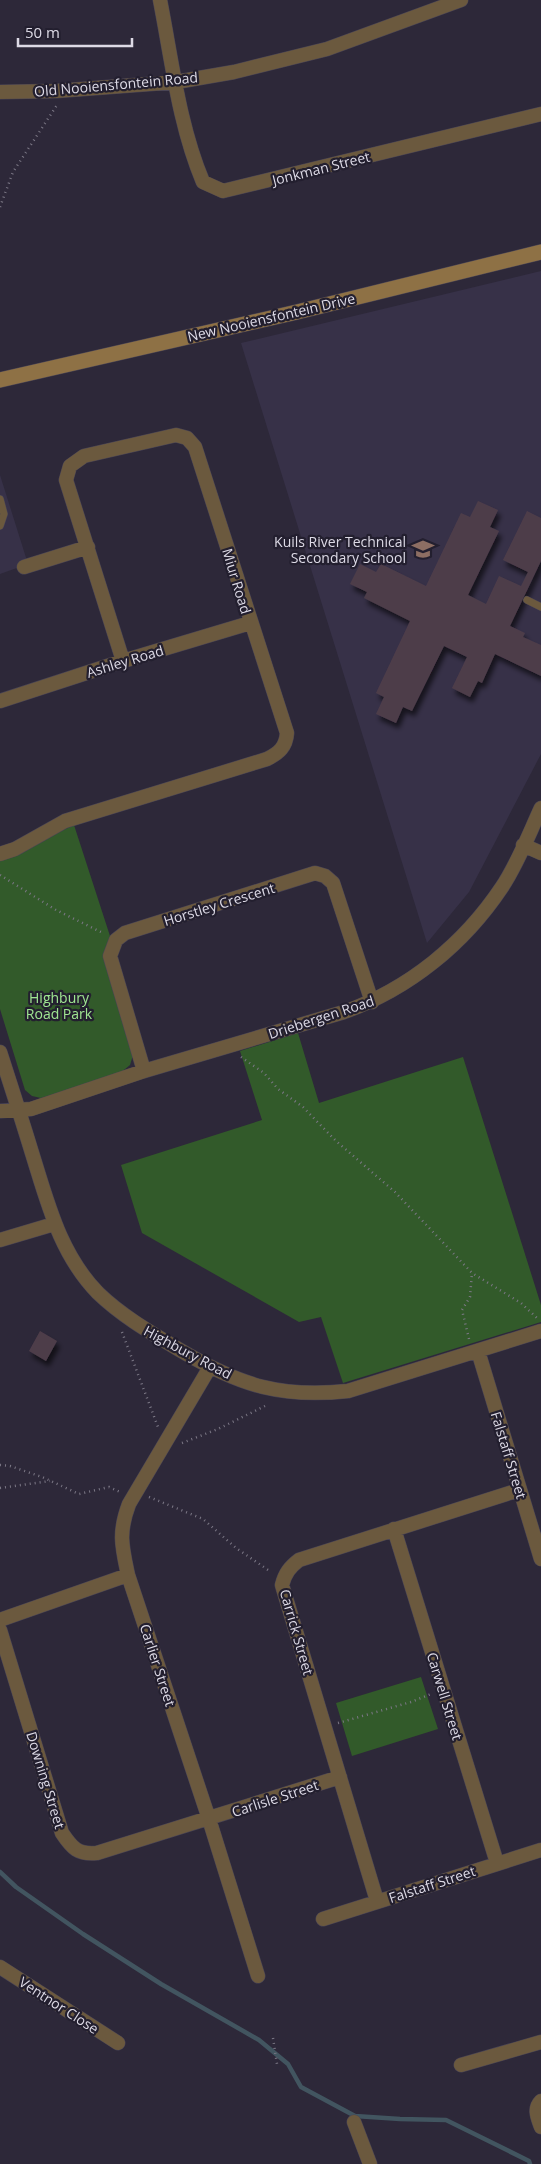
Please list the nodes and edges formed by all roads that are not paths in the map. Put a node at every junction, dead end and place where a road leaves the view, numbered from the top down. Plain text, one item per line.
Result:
1 (160, 0) edge
2 (460, 0) edge
3 (176, 82) junction
4 (0, 92) edge
5 (541, 114) edge
6 (541, 252) edge
7 (0, 380) edge
8 (0, 499) edge
9 (0, 526) edge
10 (88, 547) junction
11 (24, 567) dead end
12 (527, 600) dead end
13 (541, 607) edge
14 (250, 623) junction
15 (123, 661) junction
16 (0, 701) edge
17 (541, 808) edge
18 (523, 845) junction
19 (541, 853) edge
20 (0, 854) edge
21 (372, 1002) junction
22 (0, 1052) edge
23 (144, 1071) junction
24 (19, 1109) junction
25 (0, 1111) edge
26 (54, 1224) junction
27 (0, 1240) edge
28 (541, 1331) edge
29 (475, 1352) junction
30 (210, 1367) junction
31 (519, 1490) junction
32 (394, 1529) junction
33 (541, 1559) edge
34 (128, 1575) junction
35 (0, 1620) edge
36 (0, 1630) edge
37 (340, 1777) junction
38 (209, 1819) junction
39 (541, 1850) edge
40 (497, 1863) junction
41 (377, 1901) junction
42 (323, 1919) dead end
43 (0, 1967) edge
44 (258, 1976) dead end
45 (541, 2042) edge
46 (118, 2043) dead end
47 (461, 2065) dead end
48 (541, 2101) edge
49 (354, 2122) dead end
50 (541, 2127) edge
51 (370, 2164) edge

1 - 3 street, Jonkman Street
2 - 3 street, Old Nooiensfontein Road
3 - 4 street, Old Nooiensfontein Road
3 - 5 street, Jonkman Street
6 - 7 street, New Nooiensfontein Drive
8 - 9 lane
10 - 11 street
10 - 14 street, Miur Road
10 - 15 street, Miur Road
12 - 13 lane
14 - 15 street, Ashley Road
14 - 20 street, Miur Road
15 - 16 street, Ashley Road
17 - 18 street, Driebergen Road
18 - 19 street
18 - 21 street, Driebergen Road
21 - 23 street, Driebergen Road
21 - 23 street, Horstley Crescent
22 - 24 street, Highbury Road
23 - 24 street, Driebergen Road
24 - 25 street, Driebergen Road
24 - 26 street, Highbury Road
26 - 27 street
26 - 30 street, Highbury Road
28 - 29 street, Highbury Road
29 - 30 street, Highbury Road
29 - 31 street, Falstaff Street
30 - 34 street, Carlier Street
31 - 32 street, Carrick Street
31 - 33 street, Falstaff Street
32 - 37 street, Carrick Street
32 - 40 street, Carwell Street
34 - 35 street
34 - 38 street, Carlier Street
36 - 38 street, Downing Street
37 - 38 street, Carlisle Street
37 - 41 street, Carrick Street
38 - 44 street, Carlier Street
39 - 40 street, Falstaff Street
40 - 41 street, Falstaff Street
41 - 42 street, Falstaff Street
43 - 46 street, Ventnor Close
45 - 47 street
48 - 50 street
49 - 51 street

